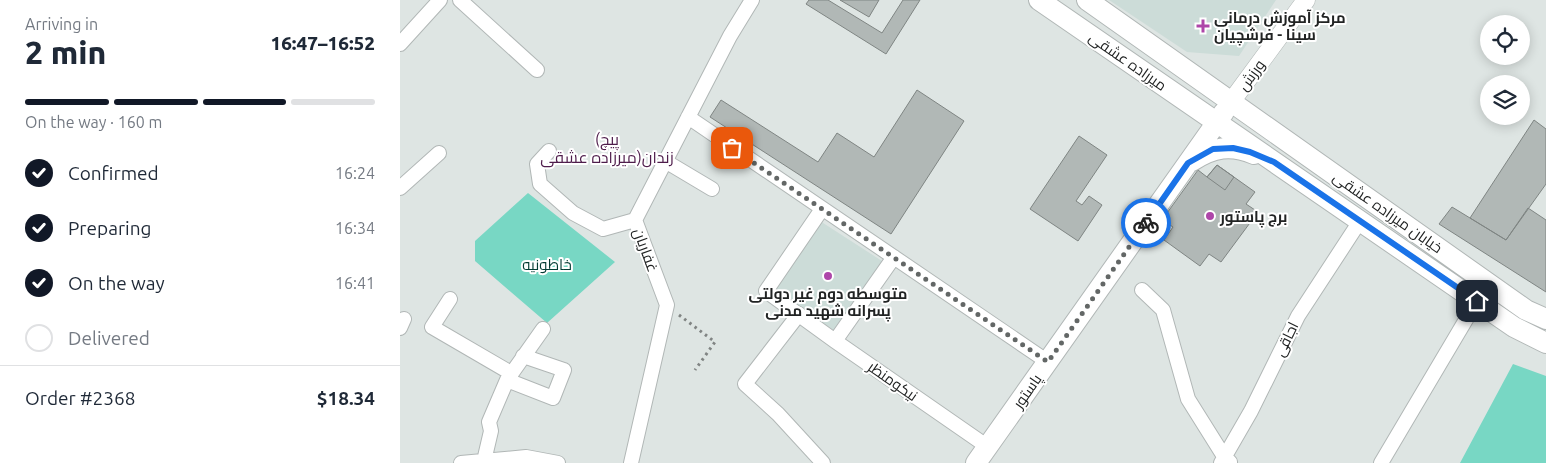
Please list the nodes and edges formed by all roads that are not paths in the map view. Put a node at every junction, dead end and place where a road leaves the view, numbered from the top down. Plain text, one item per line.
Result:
1 (440, 0) edge
2 (460, 0) edge
3 (752, 0) edge
4 (1039, 0) edge
5 (1087, 0) edge
6 (1306, 0) edge
7 (400, 44) edge
8 (537, 70) dead end
9 (1231, 102) junction
10 (688, 117) junction
11 (1216, 122) junction
12 (549, 151) dead end
13 (439, 153) dead end
14 (665, 161) junction
15 (1274, 162) junction
16 (1188, 163) junction
17 (400, 188) edge
18 (712, 189) dead end
19 (822, 209) junction
20 (635, 220) junction
21 (1360, 221) junction
22 (894, 257) junction
23 (1142, 290) dead end
24 (450, 299) dead end
25 (1477, 301) junction
26 (799, 314) junction
27 (1546, 319) edge
28 (543, 329) dead end
29 (835, 341) junction
30 (1546, 343) edge
31 (523, 356) junction
32 (1048, 362) junction
33 (509, 377) junction
34 (988, 447) junction
35 (484, 461) junction
36 (1226, 461) edge
37 (461, 463) edge
38 (558, 463) edge
39 (632, 463) edge
40 (823, 463) edge
41 (976, 463) edge
42 (1381, 463) edge

1 - 7 street
2 - 8 street
3 - 10 street, غفاریان
4 - 11 main road, میرزاده عشقی
5 - 9 main road, میرزاده عشقی
6 - 9 street, ورزش
9 - 11 main road, پاستور
9 - 27 main road, خیابان میرزاده عشقی
10 - 14 street, غفاریان
10 - 19 street
11 - 15 main road, خیابان میرزاده عشقی
11 - 16 main road, پاستور
12 - 20 street
13 - 17 street
14 - 18 street
14 - 20 street, غفاریان
15 - 16 main road
15 - 21 main road, خیابان میرزاده عشقی
16 - 32 main road, پاستور
19 - 22 street
19 - 26 street, نیکومنظر
20 - 39 street, غفاریان
21 - 25 main road, خیابان میرزاده عشقی
21 - 36 street, اجاقی
22 - 29 street
22 - 32 street
23 - 36 street
24 - 33 street
25 - 30 main road, خیابان میرزاده عشقی
25 - 42 street
26 - 29 street, نیکومنظر
26 - 40 street
28 - 31 street
29 - 34 street, نیکومنظر
31 - 33 street
31 - 33 street
32 - 34 main road, پاستور
33 - 35 street
34 - 41 main road, پاستور
35 - 37 street
35 - 38 street

